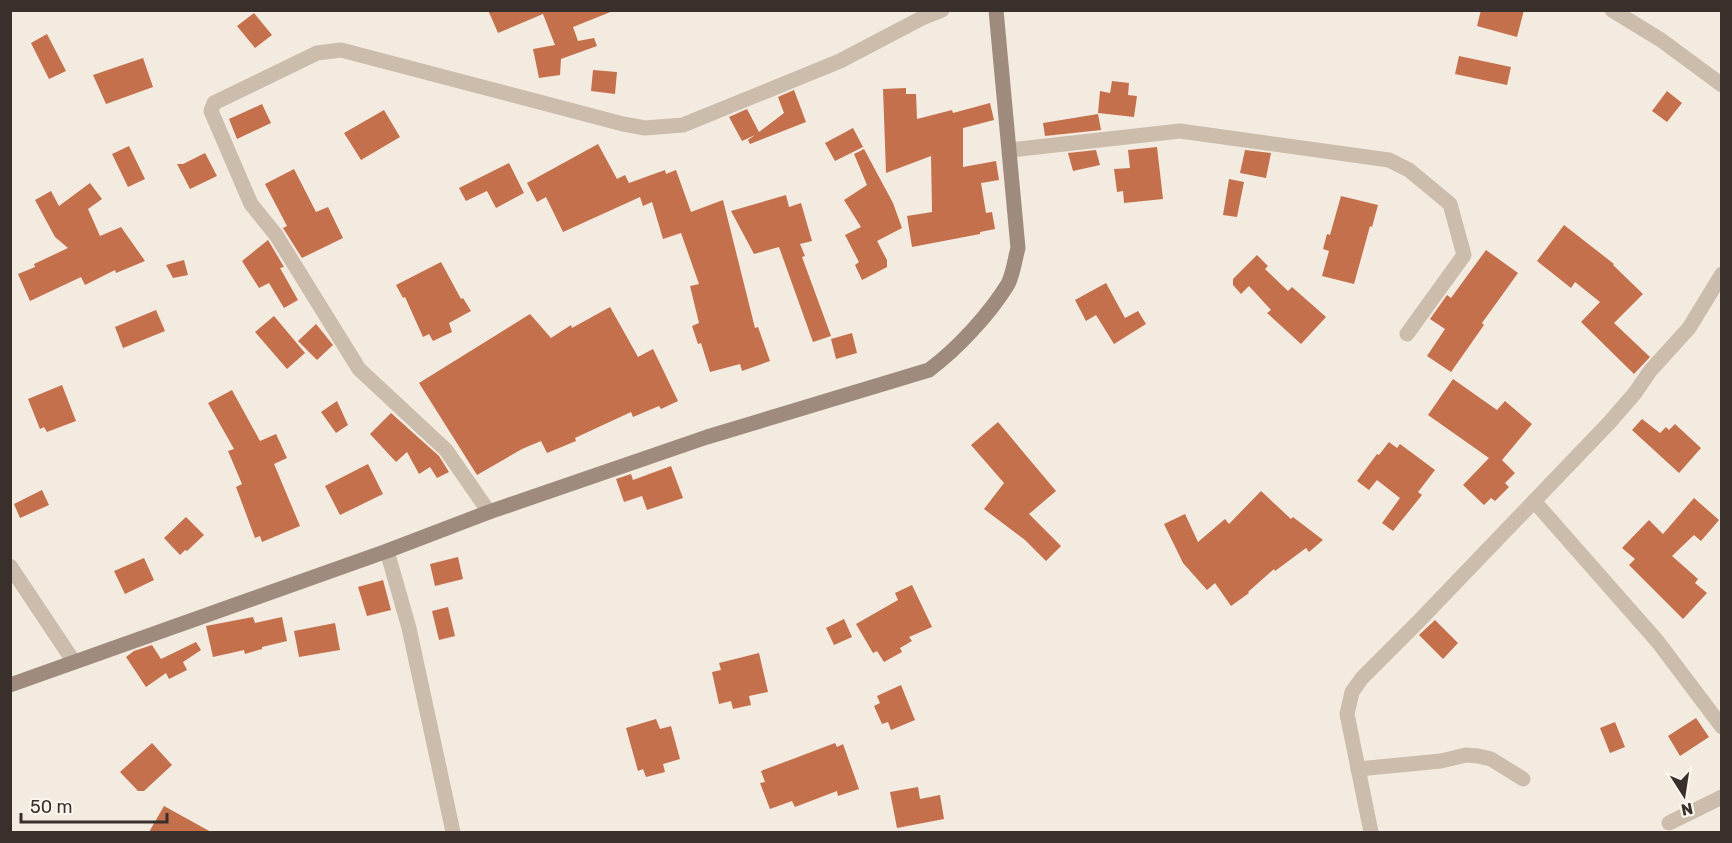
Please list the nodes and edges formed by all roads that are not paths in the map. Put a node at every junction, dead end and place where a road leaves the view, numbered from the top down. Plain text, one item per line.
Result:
1 (942, 10) edge
2 (996, 10) edge
3 (1612, 10) edge
4 (1722, 84) edge
5 (1010, 150) junction
6 (1722, 274) edge
7 (1407, 334) dead end
8 (1534, 501) junction
9 (489, 512) junction
10 (387, 551) junction
11 (10, 566) edge
12 (74, 662) junction
13 (10, 685) edge
14 (1722, 728) edge
15 (1358, 769) junction
16 (1523, 779) dead end
17 (1722, 797) edge
18 (1670, 823) dead end
19 (453, 832) edge
20 (1371, 832) edge

1 - 9 street
2 - 5 street
3 - 4 street
5 - 7 street
5 - 9 street
6 - 8 street
8 - 14 street
8 - 15 street
9 - 10 street
10 - 12 street
10 - 19 street
11 - 12 street
12 - 13 street
15 - 16 street
15 - 20 street
17 - 18 street

